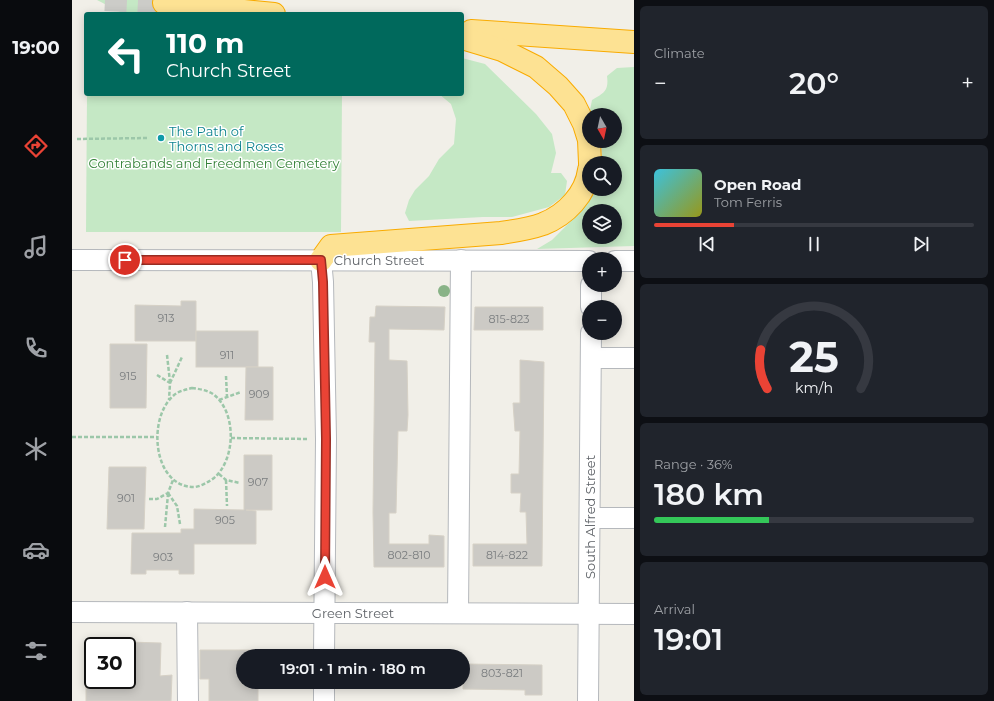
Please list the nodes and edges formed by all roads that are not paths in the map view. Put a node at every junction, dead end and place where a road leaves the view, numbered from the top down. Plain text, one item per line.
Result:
1 (164, 3) dead end
2 (254, 12) edge
3 (464, 31) edge
4 (464, 39) edge
5 (634, 42) edge
6 (590, 156) edge
7 (582, 191) edge
8 (72, 260) edge
9 (321, 260) junction
10 (461, 260) junction
11 (582, 261) edge
12 (622, 261) edge
13 (634, 261) edge
14 (591, 340) edge
15 (591, 358) junction
16 (634, 358) edge
17 (590, 518) junction
18 (634, 518) edge
19 (72, 612) edge
20 (187, 612) junction
21 (325, 613) junction
22 (458, 613) junction
23 (589, 613) junction
24 (634, 614) edge
25 (324, 649) edge
26 (324, 689) edge
27 (188, 701) edge
28 (324, 701) edge
29 (588, 701) edge

1 - 2 highway
3 - 5 highway
4 - 6 highway
7 - 9 highway
8 - 9 street, Church Street
9 - 10 street, Church Street
9 - 21 street
10 - 11 street, Church Street
10 - 22 street
12 - 13 street
14 - 15 street, South Alfred Street
15 - 16 street
15 - 17 street, South Alfred Street
17 - 18 street
17 - 23 street, South Alfred Street
19 - 20 street, Green Street
20 - 21 street, Green Street
20 - 27 street
21 - 22 street, Green Street
21 - 25 street
22 - 23 street, Green Street
23 - 24 street, Green Street
23 - 29 street, South Alfred Street
26 - 28 street

